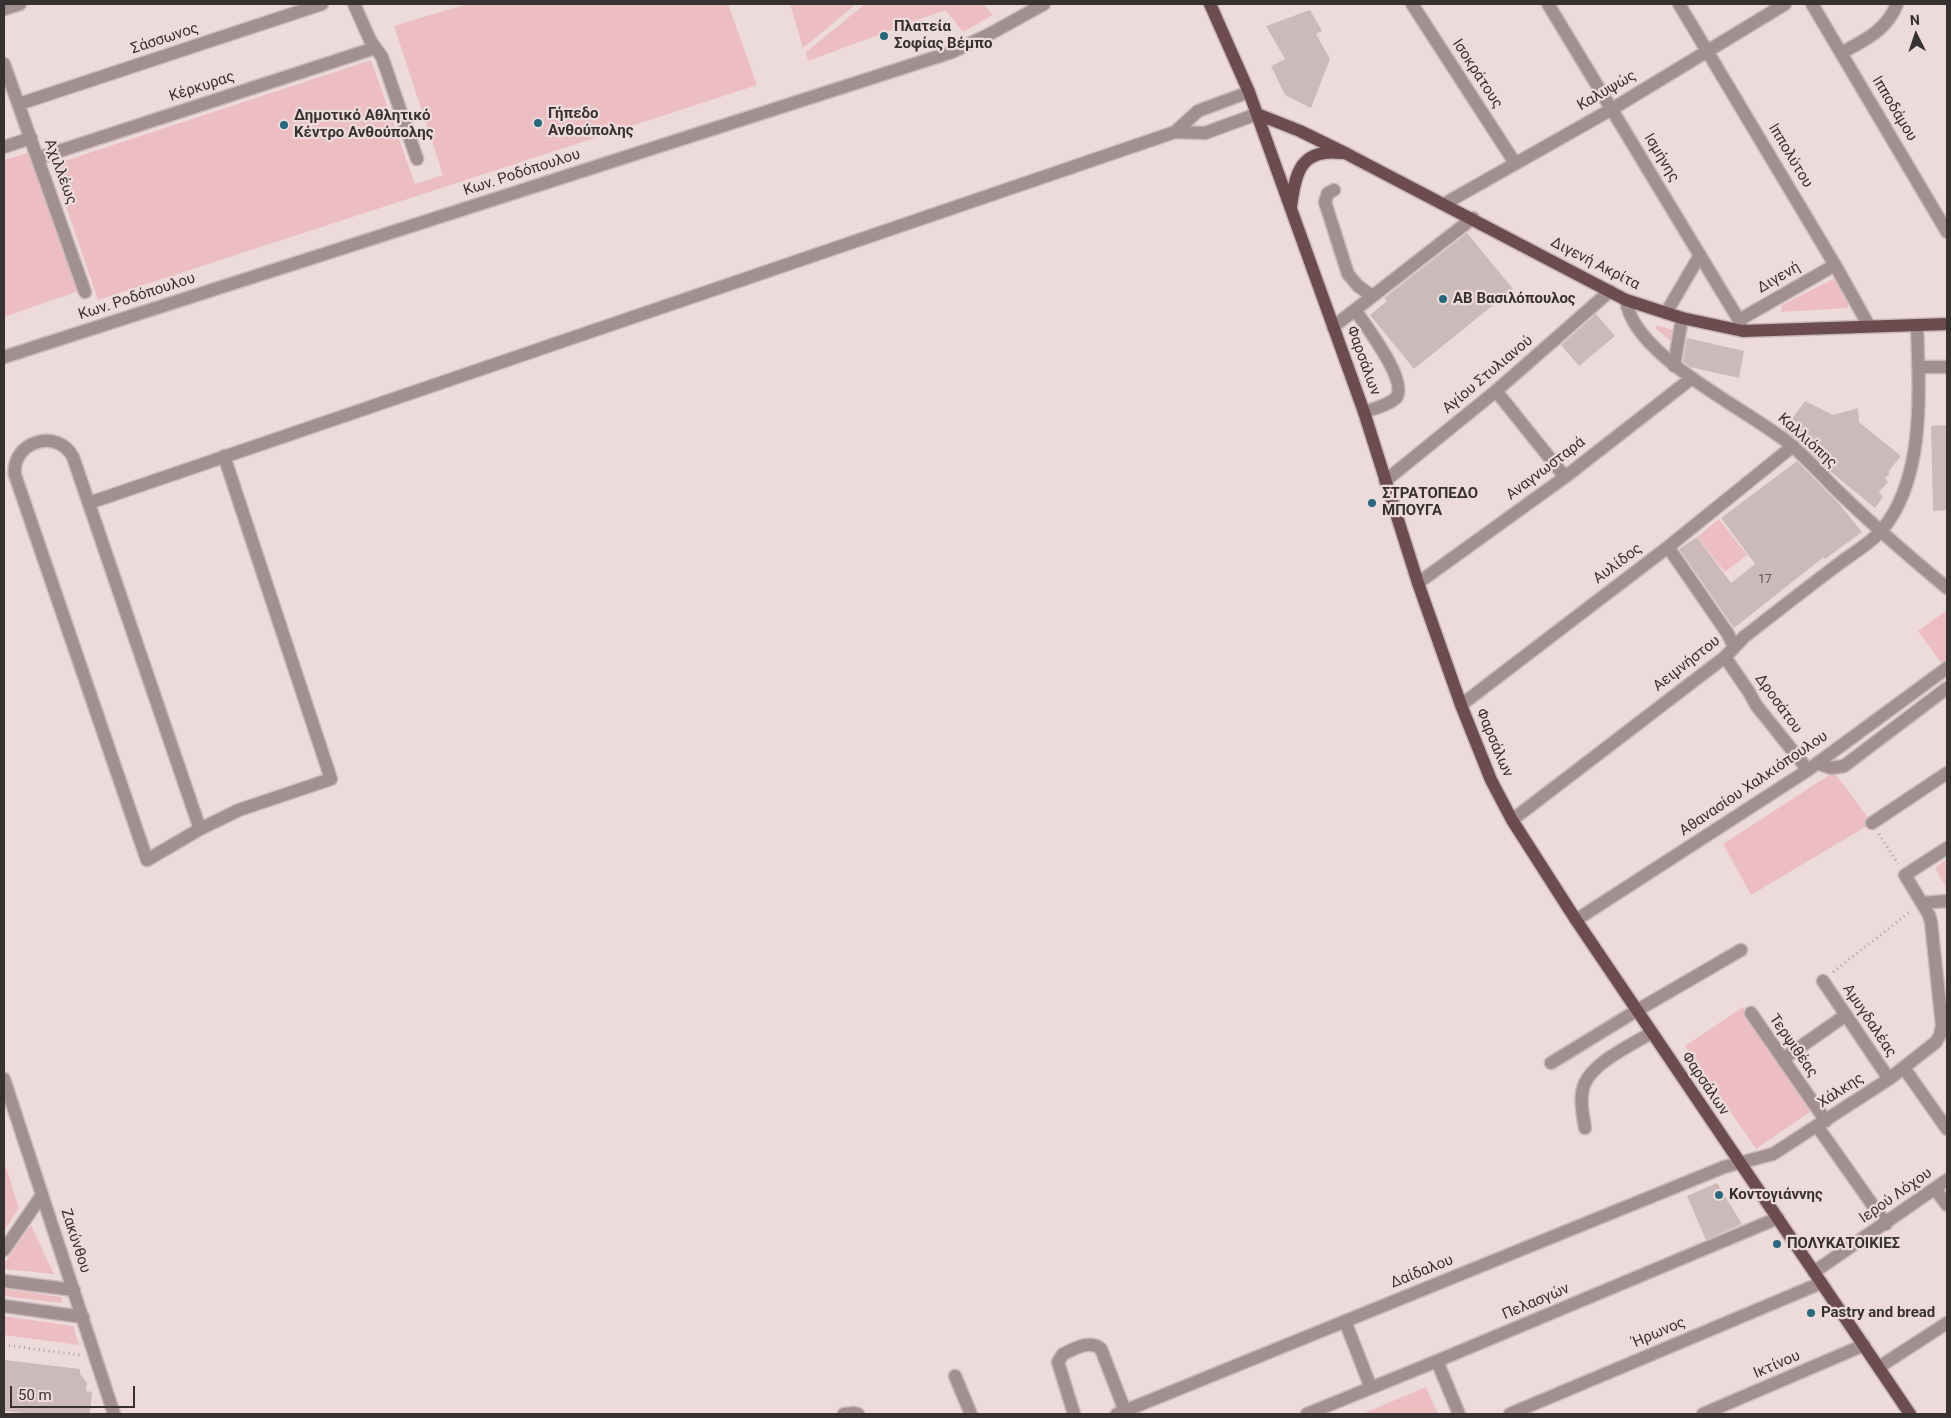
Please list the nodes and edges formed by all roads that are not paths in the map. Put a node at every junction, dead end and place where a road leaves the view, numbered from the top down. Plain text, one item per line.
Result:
1 (20, 4) edge
2 (322, 4) edge
3 (354, 4) edge
4 (1044, 4) edge
5 (1210, 4) edge
6 (1412, 4) edge
7 (1548, 4) edge
8 (1680, 4) edge
9 (1785, 4) edge
10 (1812, 4) edge
11 (1897, 4) edge
12 (4, 9) edge
13 (375, 48) junction
14 (1708, 50) junction
15 (1841, 53) junction
16 (4, 64) edge
17 (1249, 92) junction
18 (19, 104) junction
19 (1612, 109) junction
20 (1257, 114) junction
21 (1175, 132) junction
22 (31, 138) junction
23 (4, 147) edge
24 (1347, 154) junction
25 (38, 158) junction
26 (417, 159) dead end
27 (1515, 163) junction
28 (1334, 190) dead end
29 (1444, 204) junction
30 (1291, 210) junction
31 (1472, 218) junction
32 (1947, 232) edge
33 (1700, 255) junction
34 (1835, 264) junction
35 (1610, 291) junction
36 (85, 292) dead end
37 (1372, 296) junction
38 (1626, 300) junction
39 (1355, 310) junction
40 (1666, 313) junction
41 (1682, 318) junction
42 (1947, 324) edge
43 (1741, 325) junction
44 (1917, 325) junction
45 (1870, 326) junction
46 (1333, 327) junction
47 (4, 357) edge
48 (1674, 366) junction
49 (1918, 367) junction
50 (1947, 367) edge
51 (1692, 378) junction
52 (1496, 391) junction
53 (1364, 412) junction
54 (1793, 446) junction
55 (224, 456) junction
56 (1565, 477) junction
57 (1385, 481) junction
58 (89, 503) junction
59 (1880, 532) junction
60 (1668, 547) junction
61 (1418, 583) junction
62 (1947, 588) edge
63 (1734, 647) junction
64 (1725, 657) junction
65 (1947, 668) edge
66 (1947, 688) edge
67 (1461, 705) junction
68 (1812, 766) junction
69 (1947, 773) edge
70 (1512, 820) junction
71 (1872, 823) road end
72 (200, 828) junction
73 (1947, 848) edge
74 (1947, 900) edge
75 (1922, 903) junction
76 (1576, 920) junction
77 (1741, 950) dead end
78 (1823, 980) road end
79 (1636, 1011) junction
80 (1751, 1014) dead end
81 (1846, 1015) junction
82 (1945, 1024) edge
83 (1651, 1033) junction
84 (1783, 1059) junction
85 (1550, 1063) dead end
86 (1904, 1068) junction
87 (4, 1079) edge
88 (1889, 1079) junction
89 (1821, 1124) junction
90 (1585, 1128) dead end
91 (1947, 1129) edge
92 (1740, 1162) junction
93 (1947, 1180) edge
94 (1935, 1189) junction
95 (42, 1195) junction
96 (1947, 1205) edge
97 (1778, 1218) junction
98 (1886, 1224) junction
99 (4, 1250) edge
100 (1818, 1277) junction
101 (4, 1281) edge
102 (74, 1290) junction
103 (4, 1306) edge
104 (82, 1317) junction
105 (1345, 1321) junction
106 (1947, 1323) edge
107 (1864, 1345) junction
108 (1437, 1361) junction
109 (1879, 1367) junction
110 (955, 1376) dead end
111 (1371, 1388) junction
112 (1121, 1413) edge
113 (114, 1414) edge
114 (844, 1414) edge
115 (858, 1414) edge
116 (970, 1414) edge
117 (1074, 1414) edge
118 (1307, 1414) edge
119 (1459, 1414) edge
120 (1510, 1414) edge
121 (1703, 1414) edge
122 (1910, 1414) edge

1 - 12 street
2 - 18 street, Σάσσωνος
3 - 13 street
4 - 47 street, Κων. Ροδόπουλου
5 - 17 main road, Φαρσάλων
6 - 27 street, Ισοκράτους
7 - 19 street, Ισμήνης
8 - 14 street, Ιππολύτου
9 - 14 street, Καλυψώς
10 - 15 street, Ιπποδάμου
11 - 15 street
13 - 25 street, Κέρκυρας
13 - 26 street
14 - 19 street, Καλυψώς
14 - 34 street, Ιππολύτου
15 - 32 street, Ιπποδάμου
16 - 18 street, Αχιλλέως
17 - 20 main road, Φαρσάλων
17 - 21 street
18 - 22 street, Αχιλλέως
19 - 27 street, Καλυψώς
19 - 33 street, Ισμήνης
20 - 21 street
20 - 24 main road, Διγενή Ακρίτα
20 - 30 main road, Φαρσάλων
21 - 55 street
22 - 23 street
22 - 25 street, Αχιλλέως
24 - 29 main road, Διγενή Ακρίτα
24 - 30 main road
25 - 36 street, Αχιλλέως
27 - 29 street, Καλυψώς
28 - 37 street
29 - 31 main road, Διγενή Ακρίτα
30 - 46 main road, Φαρσάλων
31 - 35 main road, Διγενή Ακρίτα
31 - 37 street
33 - 40 street
33 - 43 street, Ισμήνης
34 - 43 street, Διγενή
34 - 45 street, Ιππολύτου
35 - 38 main road, Διγενή Ακρίτα
35 - 52 street, Αγίου Στυλιανού
37 - 39 street
38 - 40 main road, Διγενή Ακρίτα
38 - 48 street, Καλλιόπης
39 - 46 street
39 - 53 street
40 - 41 main road, Διγενή Ακρίτα
41 - 43 main road, Διγενή Ακρίτα
41 - 48 street
42 - 44 main road, Διγενή Ακρίτα
43 - 45 main road, Διγενή Ακρίτα
44 - 45 main road, Διγενή Ακρίτα
44 - 49 street, Αειμνήστου
46 - 53 main road, Φαρσάλων
48 - 51 street, Καλλιόπης
49 - 50 street
49 - 59 street, Αειμνήστου
51 - 54 street, Καλλιόπης
51 - 56 street, Αναγνωσταρά
52 - 56 street
52 - 57 street, Αγίου Στυλιανού
53 - 57 main road, Φαρσάλων
54 - 59 street, Καλλιόπης
54 - 60 street, Αυλίδος
55 - 58 street
55 - 72 street
56 - 61 street, Αναγνωσταρά
57 - 61 main road, Φαρσάλων
58 - 72 street
58 - 72 street
59 - 62 street, Καλλιόπης
59 - 63 street, Αειμνήστου
60 - 63 street
60 - 67 street, Αυλίδος
61 - 67 main road, Φαρσάλων
63 - 64 street, Αειμνήστου
64 - 68 street, Δροσάτου
64 - 70 street, Αειμνήστου
65 - 68 street, Αθανασίου Χαλκιόπουλου
66 - 68 street
67 - 70 main road, Φαρσάλων
68 - 76 street, Αθανασίου Χαλκιόπουλου
69 - 71 street
70 - 76 main road, Φαρσάλων
73 - 75 street, Χάλκης
74 - 75 street
75 - 82 street, Χάλκης
76 - 79 main road, Φαρσάλων
77 - 79 street
78 - 81 street, Αμυγδαλέας
79 - 83 main road, Φαρσάλων
79 - 85 street
80 - 84 street, Τερψιθέας
81 - 84 street
81 - 88 street, Αμυγδαλέας
82 - 86 street, Χάλκης
83 - 90 street
83 - 92 main road, Φαρσάλων
84 - 89 street, Τερψιθέας
86 - 88 street, Χάλκης
86 - 91 street
87 - 95 street, Ζακύνθου
88 - 89 street, Χάλκης
89 - 92 street, Χάλκης
89 - 98 street, Τερψιθέας
92 - 97 main road, Φαρσάλων
92 - 105 street, Δαίδαλου
93 - 94 street, Ιερού Λόχου
94 - 96 street
94 - 98 street, Ιερού Λόχου
95 - 99 street
95 - 102 street, Ζακύνθου
97 - 100 main road, Φαρσάλων
97 - 108 street, Πελασγών
98 - 100 street, Ιερού Λόχου
100 - 107 main road, Φαρσάλων
100 - 120 street, Ήρωνος
101 - 102 street
102 - 104 street, Ζακύνθου
103 - 104 street
104 - 113 street, Ζακύνθου
105 - 111 street
105 - 112 street, Δαίδαλου
106 - 109 street
107 - 109 main road, Φαρσάλων
107 - 121 street, Ικτίνου
108 - 111 street, Πελασγών
108 - 119 street
109 - 122 main road, Φαρσάλων
110 - 116 street
111 - 118 street, Πελασγών
112 - 117 street
114 - 115 street

